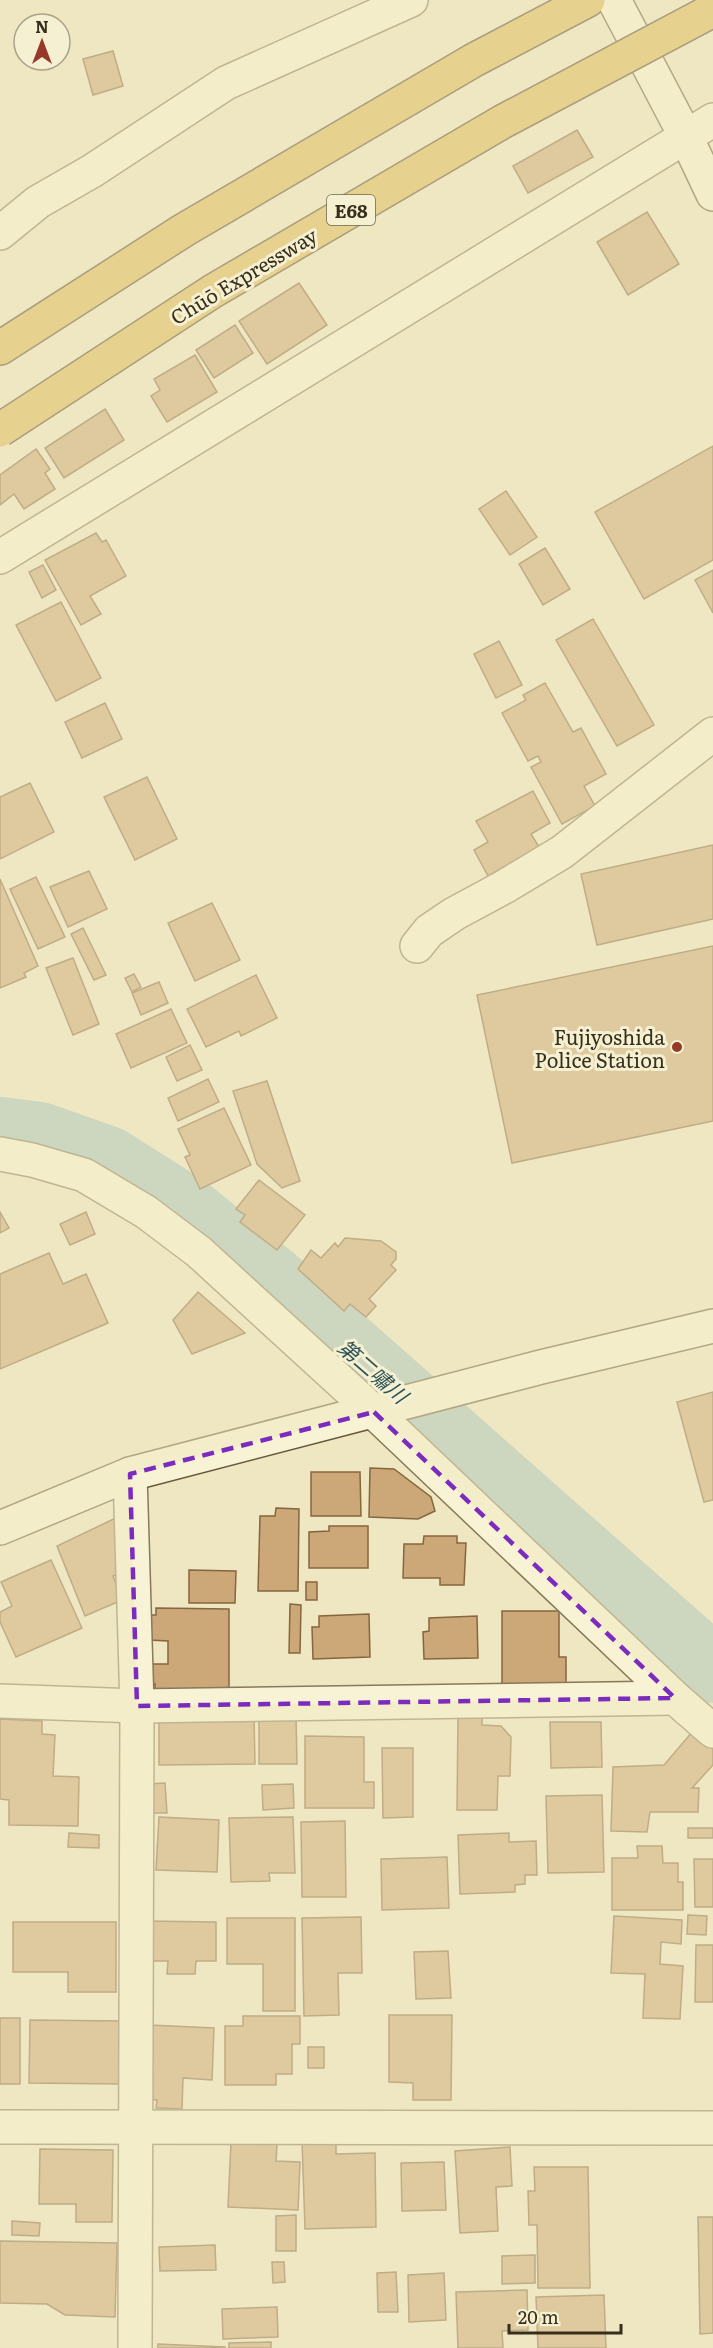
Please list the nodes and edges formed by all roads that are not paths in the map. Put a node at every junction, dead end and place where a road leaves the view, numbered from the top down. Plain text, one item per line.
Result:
1 (411, 0) edge
2 (588, 0) edge
3 (614, 0) edge
4 (713, 10) edge
5 (700, 128) edge
6 (713, 194) edge
7 (0, 232) edge
8 (0, 348) edge
9 (0, 430) edge
10 (0, 557) edge
11 (713, 734) edge
12 (417, 946) dead end
13 (0, 1154) edge
14 (713, 1326) edge
15 (386, 1408) junction
16 (130, 1474) junction
17 (0, 1528) edge
18 (675, 1698) junction
19 (0, 1701) edge
20 (137, 1706) junction
21 (713, 1731) edge
22 (0, 2127) edge
23 (713, 2128) edge
24 (135, 2129) junction
25 (135, 2348) edge

1 - 7 street
2 - 8 highway
3 - 5 street
4 - 9 highway, Chūō Expressway / E68, bridge
5 - 6 street
5 - 10 street
11 - 12 street
13 - 15 street
14 - 15 street
15 - 16 street
15 - 18 street
16 - 17 street
16 - 20 street
18 - 20 street
18 - 21 street
19 - 20 street
20 - 24 street
22 - 24 street
23 - 24 street
24 - 25 street

